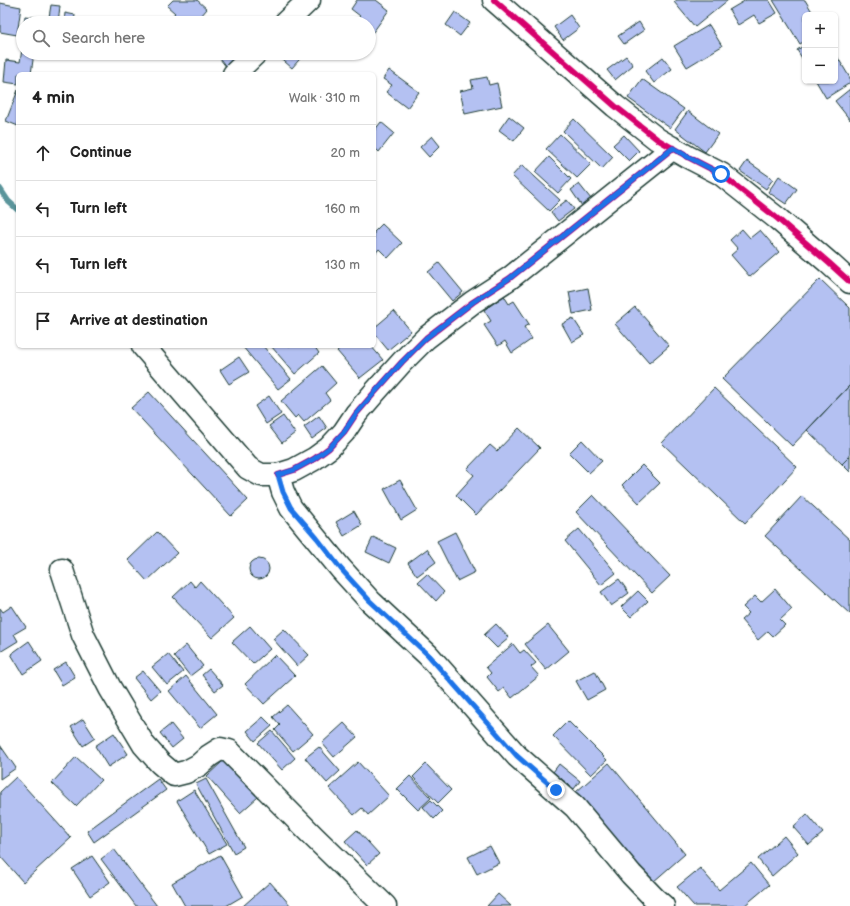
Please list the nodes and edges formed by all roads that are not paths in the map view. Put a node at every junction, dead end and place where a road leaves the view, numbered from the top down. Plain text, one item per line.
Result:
1 (309, 0) edge
2 (494, 0) edge
3 (292, 16) edge
4 (249, 60) edge
5 (236, 72) edge
6 (673, 148) junction
7 (850, 282) edge
8 (145, 348) edge
9 (278, 475) junction
10 (62, 570) dead end
11 (385, 906) edge
12 (663, 906) edge

1 - 3 street
2 - 6 street
4 - 5 street
6 - 7 street
6 - 9 street
8 - 9 street
9 - 12 street
10 - 11 street

